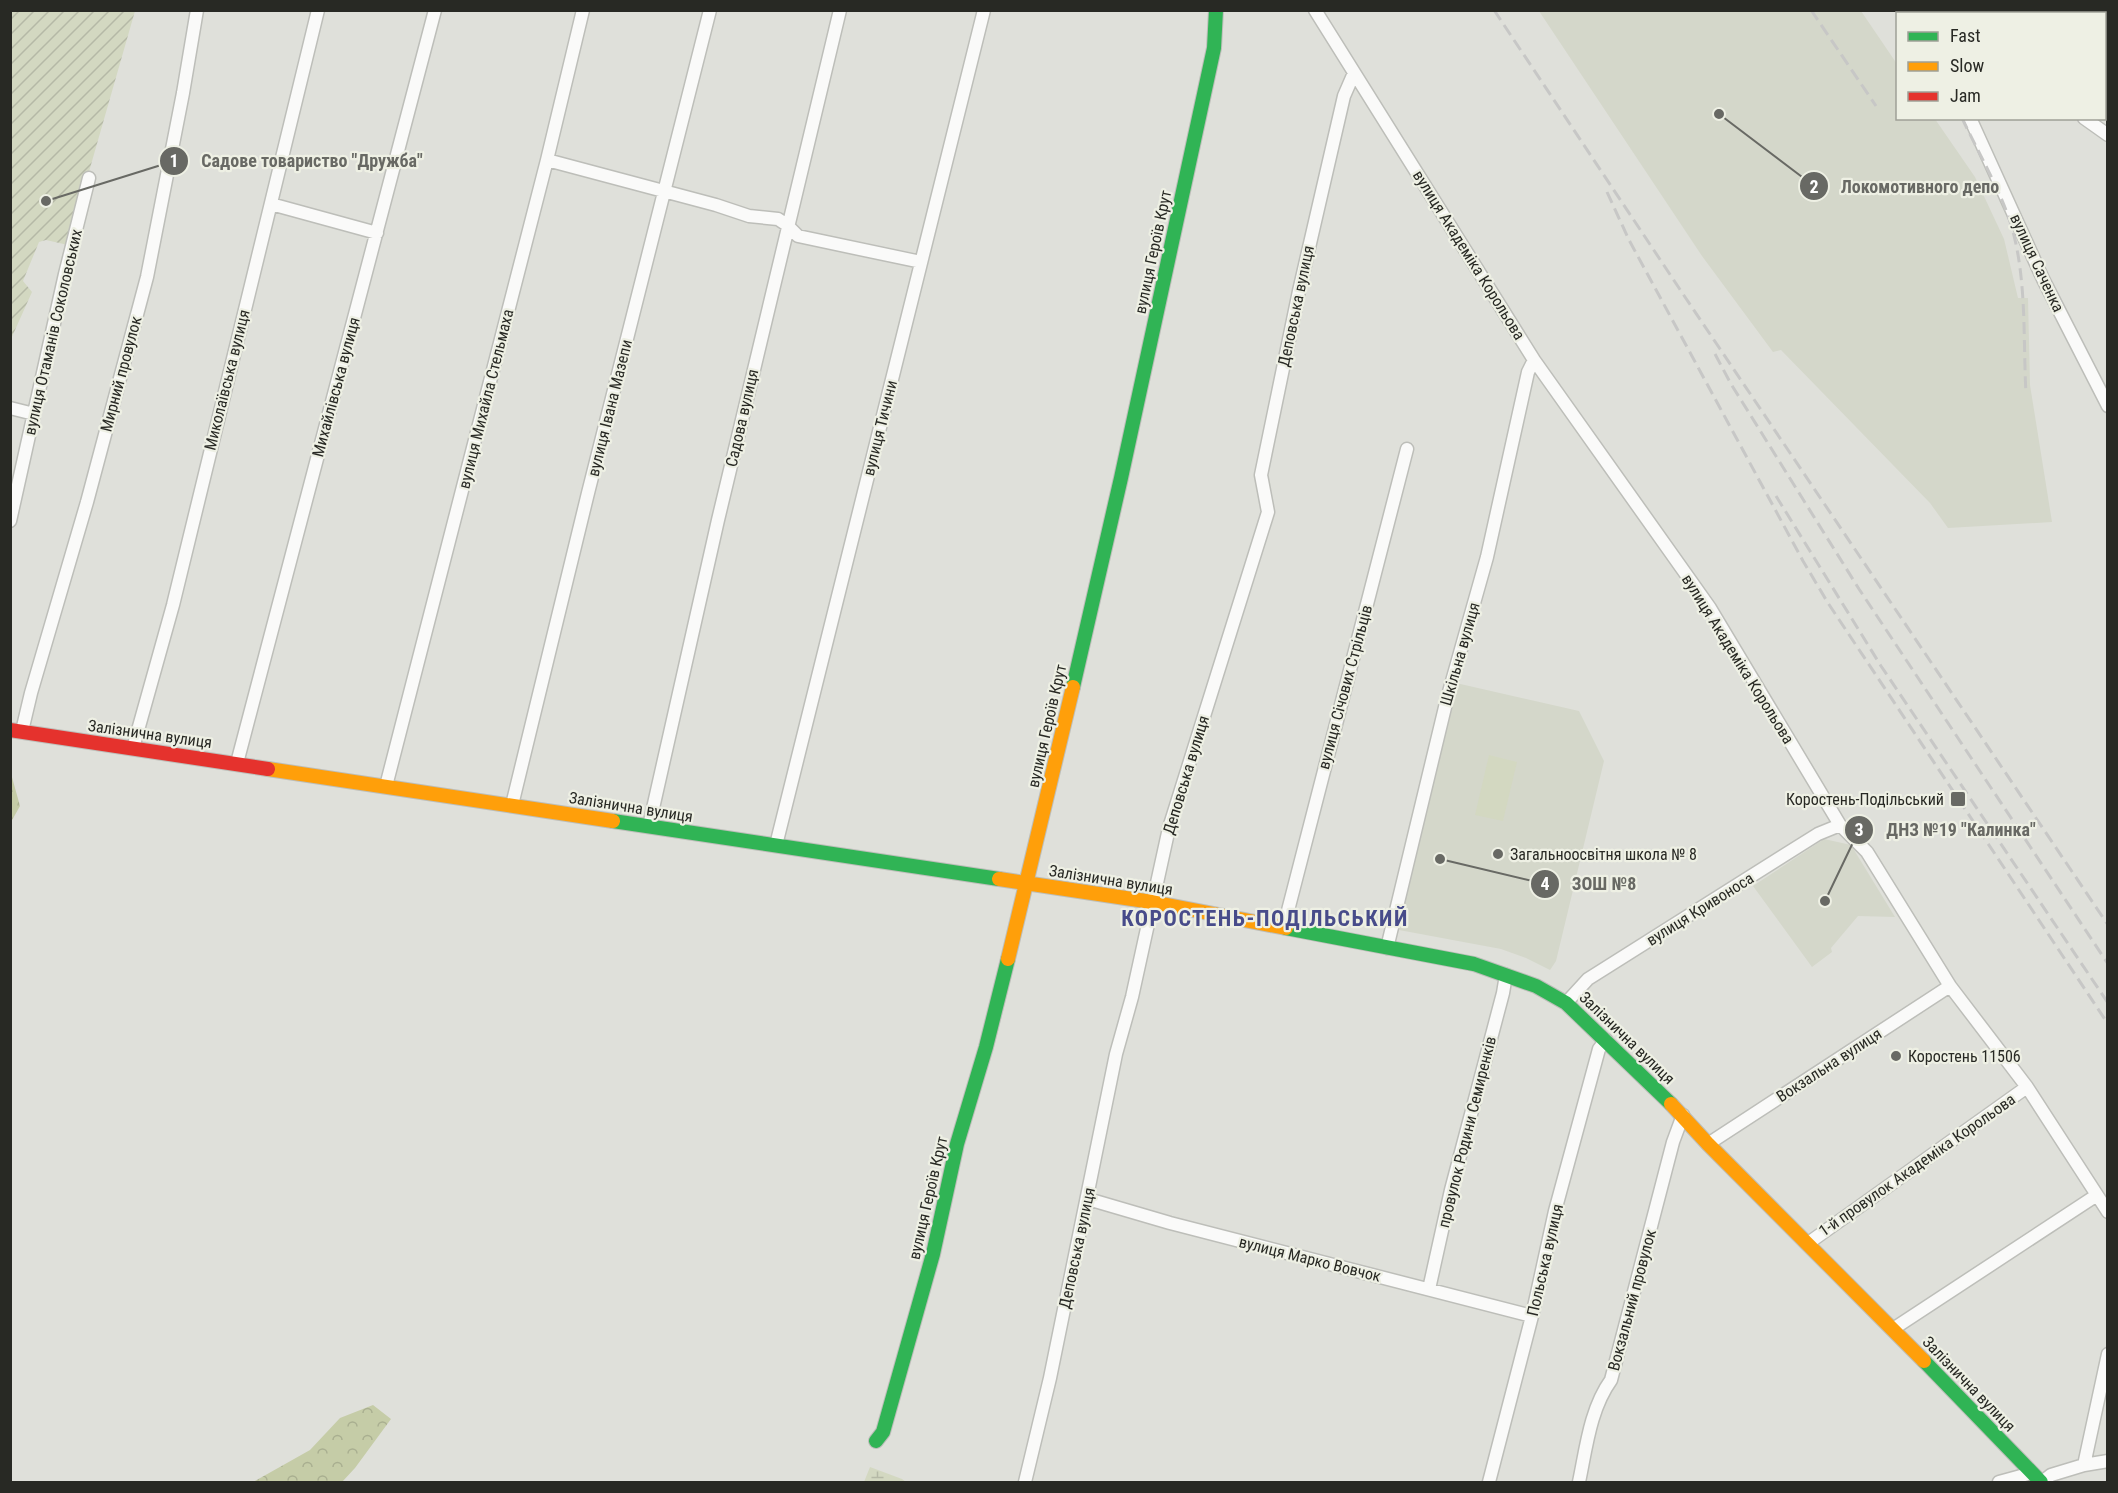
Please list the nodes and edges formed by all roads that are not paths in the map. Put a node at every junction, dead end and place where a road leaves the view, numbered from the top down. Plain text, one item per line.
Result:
1 (197, 10) edge
2 (318, 10) edge
3 (435, 10) edge
4 (583, 10) edge
5 (710, 10) edge
6 (840, 10) edge
7 (984, 10) edge
8 (1216, 10) edge
9 (1315, 10) edge
10 (1354, 72) junction
11 (1971, 120) edge
12 (2087, 120) edge
13 (2108, 135) edge
14 (547, 160) junction
15 (89, 178) dead end
16 (665, 192) junction
17 (271, 204) junction
18 (787, 225) junction
19 (377, 233) junction
20 (921, 262) junction
21 (1534, 360) junction
22 (2108, 406) edge
23 (10, 408) edge
24 (34, 414) junction
25 (1407, 449) dead end
26 (10, 521) edge
27 (16, 730) edge
28 (133, 748) junction
29 (237, 763) junction
30 (386, 786) junction
31 (512, 805) junction
32 (1840, 825) junction
33 (649, 826) junction
34 (776, 845) junction
35 (1027, 884) junction
36 (1152, 902) junction
37 (1284, 926) junction
38 (1388, 948) junction
39 (1506, 975) junction
40 (1950, 986) junction
41 (1566, 1003) junction
42 (1606, 1040) junction
43 (2027, 1087) junction
44 (1683, 1115) junction
45 (1708, 1143) junction
46 (2097, 1195) junction
47 (1088, 1199) junction
48 (2108, 1212) edge
49 (1807, 1244) junction
50 (1429, 1289) junction
51 (1532, 1316) junction
52 (1893, 1329) junction
53 (2108, 1354) edge
54 (876, 1441) dead end
55 (2108, 1461) edge
56 (2084, 1465) junction
57 (2038, 1479) edge
58 (1025, 1482) edge
59 (1489, 1482) edge
60 (1579, 1482) edge
61 (1999, 1482) edge

1 - 27 street, Мирний провулок
2 - 17 street, Миколаївська вулиця
3 - 19 street, Михайлівська вулиця
4 - 14 street, вулиця Михайла Стельмаха
5 - 16 street, вулиця Івана Мазепи
6 - 18 street, Садова вулиця
7 - 20 street, вулиця Тичини
8 - 35 street, вулиця Героїв Крут
9 - 10 street, вулиця Академіка Корольова
10 - 21 street, вулиця Академіка Корольова
10 - 36 street, Деповська вулиця
11 - 22 street, вулиця Саченка
12 - 13 street
14 - 16 street
14 - 30 street, вулиця Михайла Стельмаха
15 - 24 street, вулиця Отаманів Соколовських
16 - 18 street
16 - 31 street, вулиця Івана Мазепи
17 - 19 street
17 - 28 street, Миколаївська вулиця
18 - 20 street
18 - 33 street, Садова вулиця
19 - 29 street, Михайлівська вулиця
20 - 34 street, вулиця Тичини
21 - 32 street, вулиця Академіка Корольова
21 - 38 street, Шкільна вулиця
23 - 24 street
24 - 26 street, вулиця Отаманів Соколовських
25 - 37 street, вулиця Січових Стрільців
27 - 28 street, Залізнична вулиця
28 - 29 street, Залізнична вулиця
29 - 30 street, Залізнична вулиця
30 - 31 street, Залізнична вулиця
31 - 33 street, Залізнична вулиця
32 - 40 street, вулиця Академіка Корольова
32 - 41 street, вулиця Кривоноса
33 - 34 street, Залізнична вулиця
34 - 35 street, Залізнична вулиця
35 - 36 street, Залізнична вулиця
35 - 54 street, вулиця Героїв Крут
36 - 37 street, Залізнична вулиця
36 - 47 street, Деповська вулиця
37 - 38 street, Залізнична вулиця
38 - 39 street, Залізнична вулиця
39 - 41 street, Залізнична вулиця
39 - 50 street, провулок Родини Семиренків
40 - 43 street, вулиця Академіка Корольова
40 - 45 street, Вокзальна вулиця
41 - 42 street, Залізнична вулиця
42 - 44 street, Залізнична вулиця
42 - 51 street, Польська вулиця
43 - 46 street, вулиця Академіка Корольова
43 - 49 street, 1-й провулок Академіка Корольова
44 - 45 street, Залізнична вулиця
44 - 60 street, Вокзальний провулок
45 - 49 street, Залізнична вулиця
46 - 48 street, вулиця Академіка Корольова
46 - 52 street
47 - 50 street, вулиця Марко Вовчок
47 - 58 street, Деповська вулиця
49 - 52 street, Залізнична вулиця
50 - 51 street, вулиця Марко Вовчок
51 - 59 street, Польська вулиця
52 - 57 street, Залізнична вулиця
53 - 56 street
55 - 56 street
56 - 57 street
57 - 61 street

